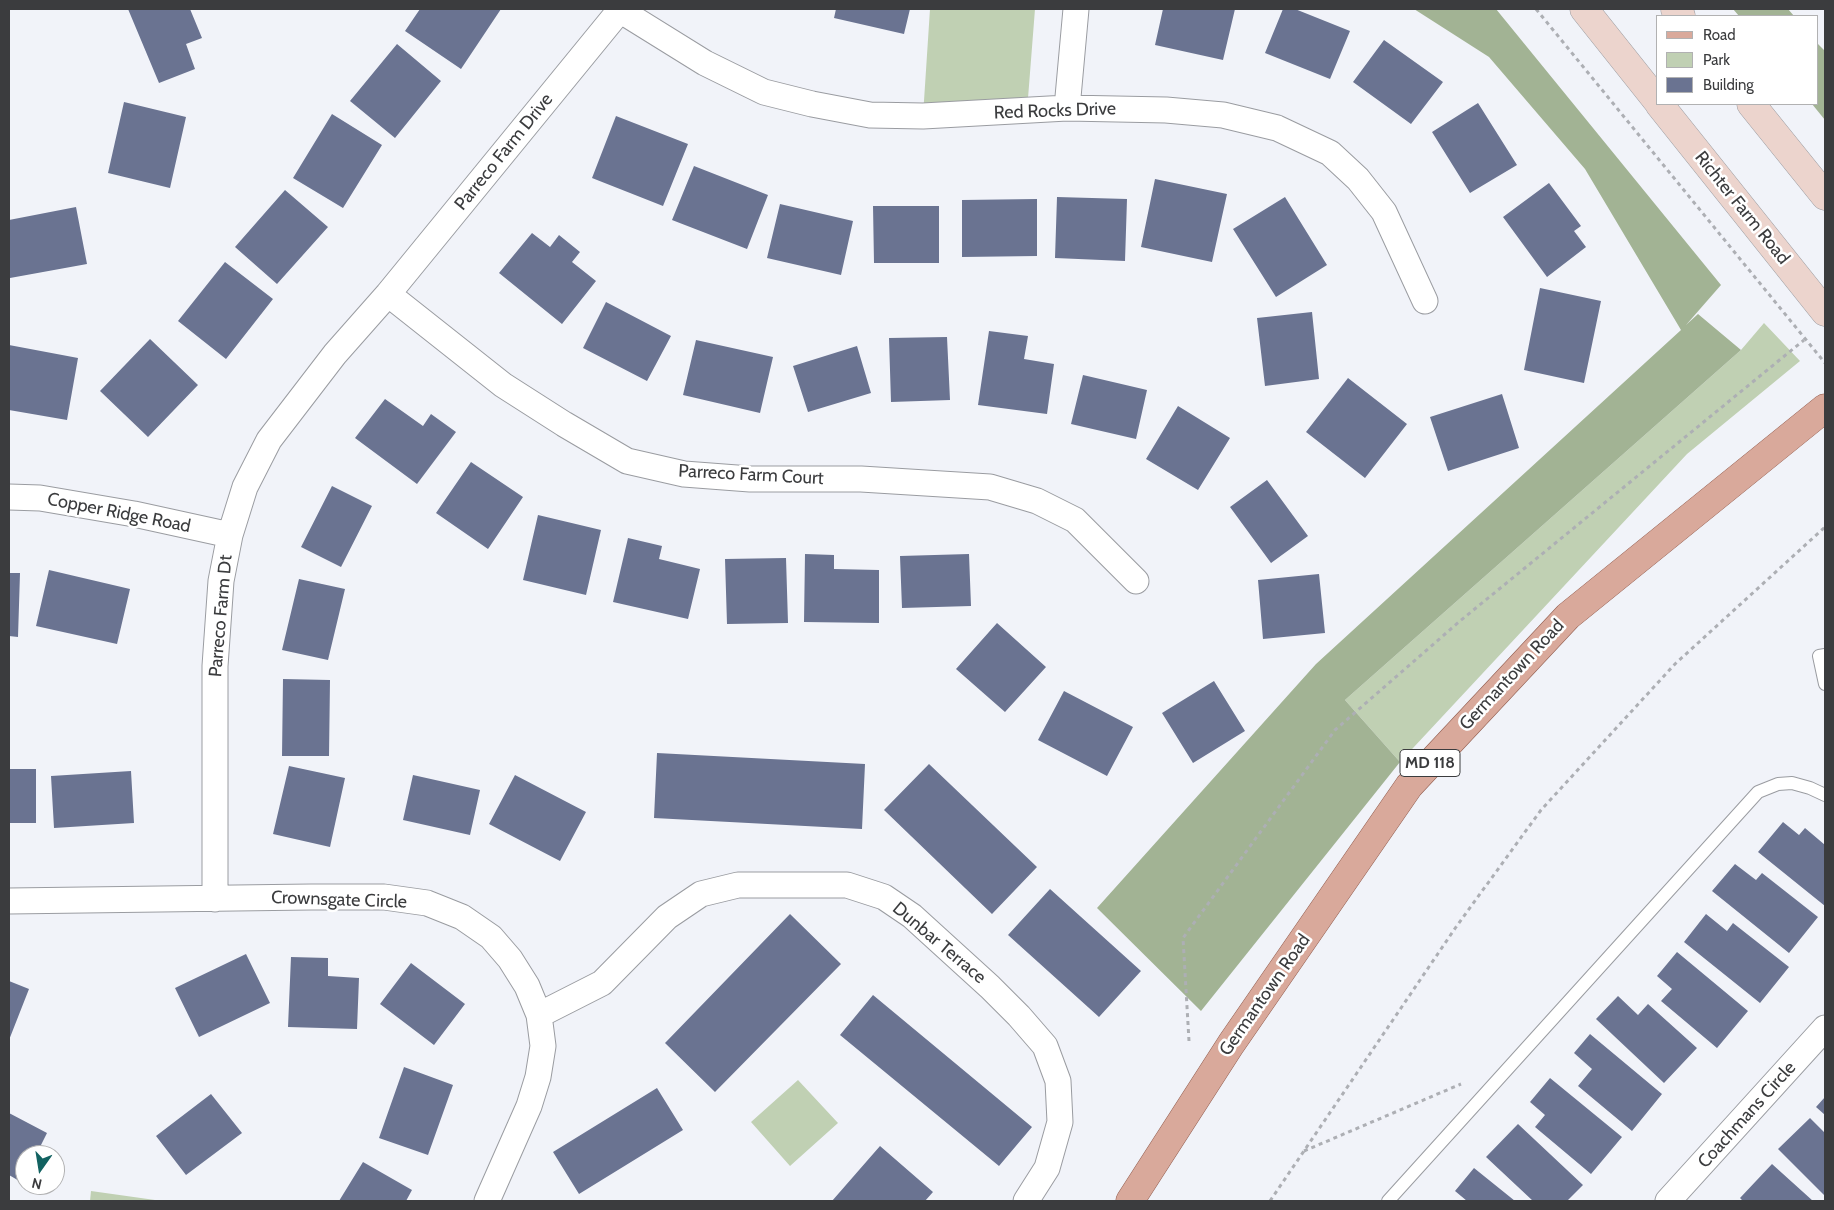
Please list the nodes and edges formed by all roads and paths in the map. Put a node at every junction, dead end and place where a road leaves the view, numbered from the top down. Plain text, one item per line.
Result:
1 (619, 9) edge
2 (1076, 9) edge
3 (1536, 9) edge
4 (1584, 9) edge
5 (1656, 99) edge
6 (1661, 105) edge
7 (1752, 105) edge
8 (1067, 108) junction
9 (1825, 196) edge
10 (388, 294) junction
11 (1424, 301) dead end
12 (1825, 312) edge
13 (1804, 340) junction
14 (1825, 363) edge
15 (1825, 408) edge
16 (9, 497) edge
17 (1825, 527) edge
18 (230, 535) junction
19 (1136, 581) dead end
20 (1825, 655) edge
21 (1825, 684) edge
22 (1825, 795) edge
23 (214, 899) junction
24 (9, 901) edge
25 (539, 1015) junction
26 (1825, 1028) edge
27 (1189, 1041) dead end
28 (1462, 1084) dead end
29 (1303, 1152) junction
30 (487, 1201) edge
31 (1026, 1201) edge
32 (1130, 1201) edge
33 (1270, 1201) edge
34 (1388, 1201) edge
35 (1668, 1201) edge

1 - 8 street, Red Rocks Drive
1 - 10 street, Parreco Farm Drive
2 - 8 street
3 - 13 path
4 - 5 main road, Richter Farm Road
6 - 12 main road, Richter Farm Road
7 - 9 main road
8 - 11 street, Red Rocks Drive
10 - 18 street, Parreco Farm Dt
10 - 19 street, Parreco Farm Court
13 - 14 path
13 - 27 path
15 - 32 main road, Germantown Road / MD 118
16 - 18 street, Copper Ridge Road
17 - 29 path
18 - 23 street, Parreco Farm Dt
20 - 21 lane
22 - 34 lane
23 - 24 street, Crownsgate Circle
23 - 25 street, Crownsgate Circle
25 - 30 street, Crownsgate Circle
25 - 31 street, Dunbar Terrace
26 - 35 street, Coachmans Circle
28 - 29 path
29 - 33 path

